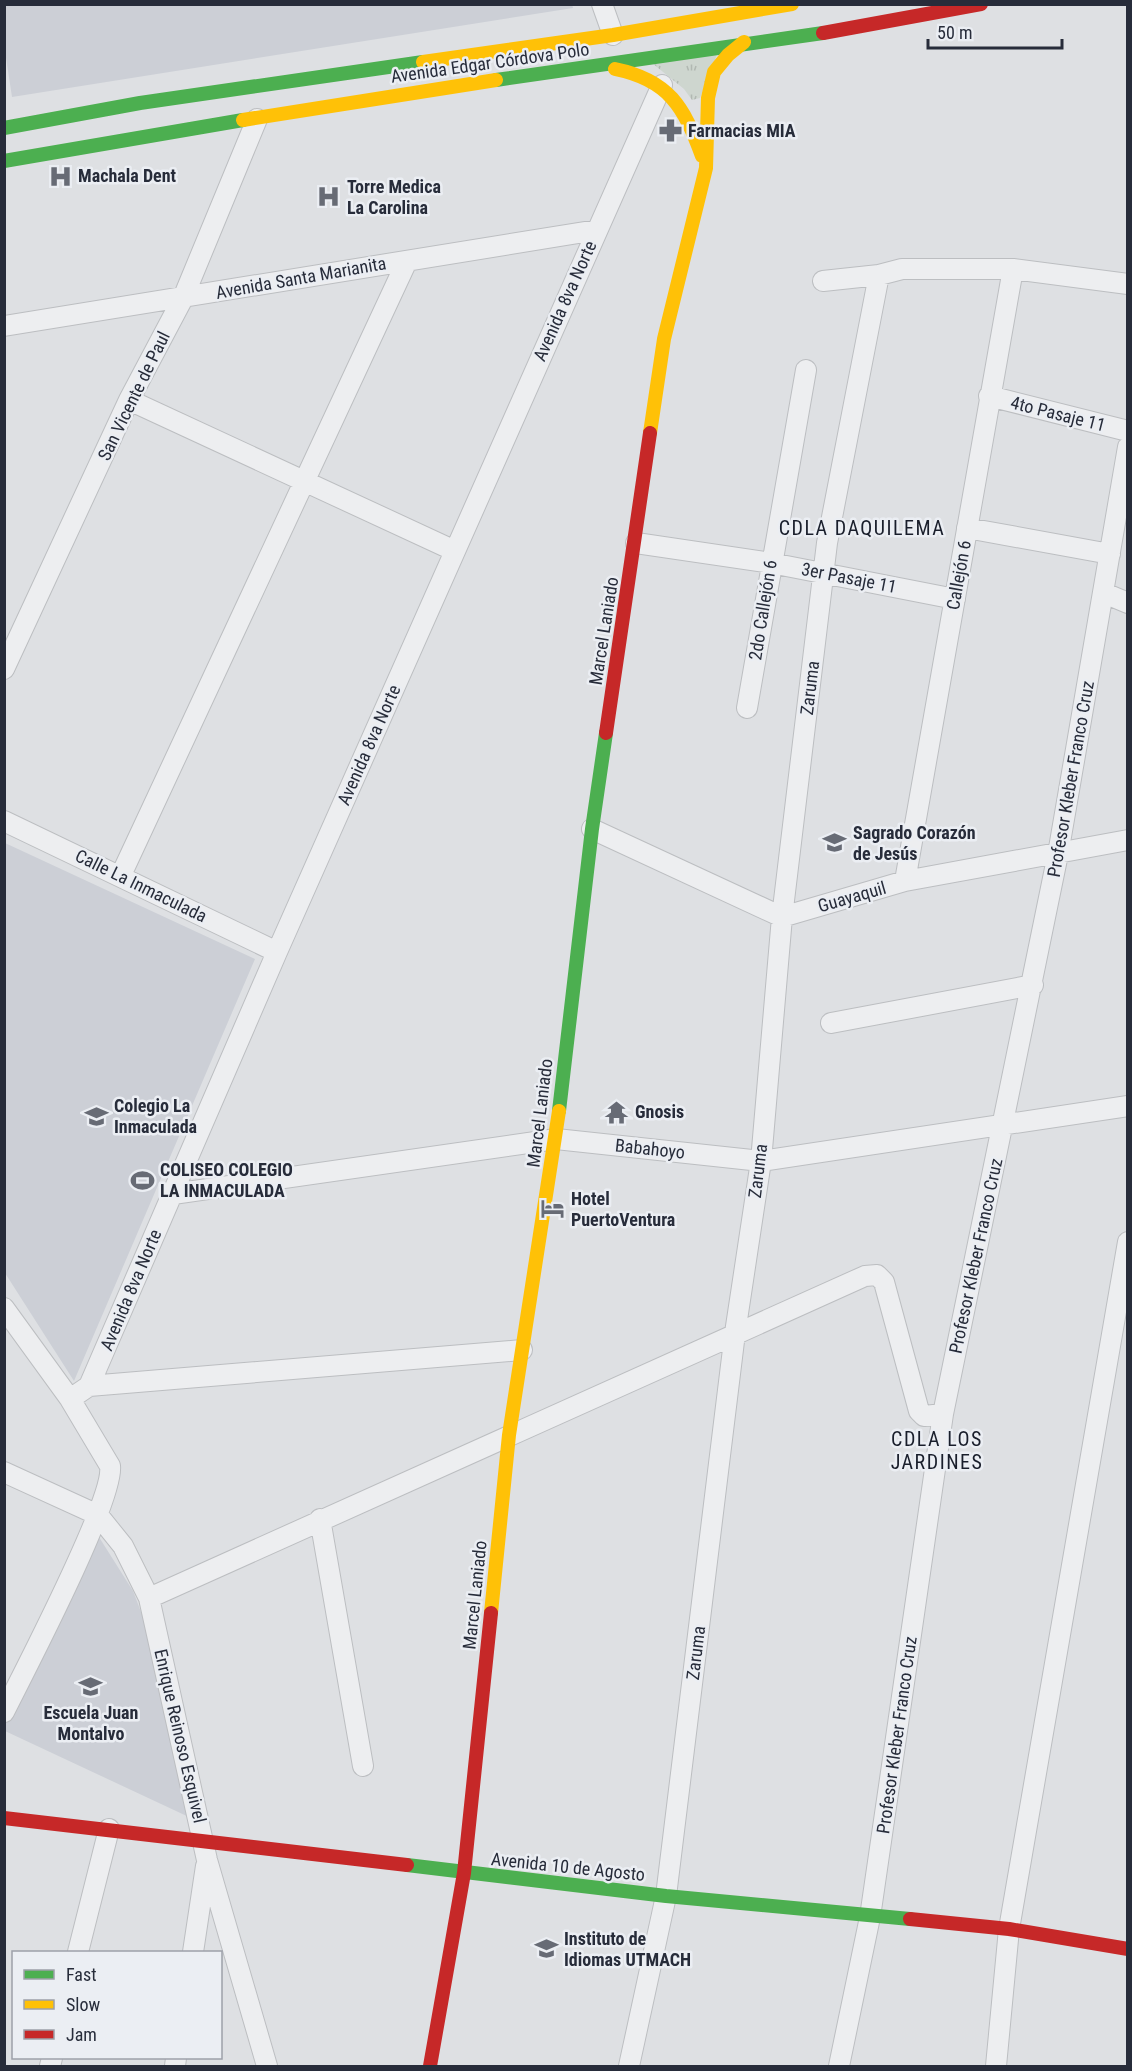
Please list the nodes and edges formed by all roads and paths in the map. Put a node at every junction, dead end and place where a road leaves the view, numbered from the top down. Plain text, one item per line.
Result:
1 (602, 4) edge
2 (981, 4) edge
3 (781, 5) edge
4 (613, 35) junction
5 (744, 42) junction
6 (596, 67) junction
7 (662, 85) junction
8 (257, 119) junction
9 (4, 128) edge
10 (4, 161) edge
11 (706, 168) junction
12 (597, 230) junction
13 (407, 261) junction
14 (1013, 269) junction
15 (879, 275) junction
16 (823, 281) dead end
17 (1128, 284) edge
18 (183, 298) junction
19 (4, 326) edge
20 (806, 370) dead end
21 (989, 396) junction
22 (129, 400) junction
23 (1128, 431) edge
24 (1128, 447) edge
25 (305, 481) junction
26 (967, 528) junction
27 (636, 543) junction
28 (454, 551) junction
29 (1110, 554) junction
30 (771, 563) junction
31 (825, 573) junction
32 (1104, 593) junction
33 (955, 599) junction
34 (1128, 603) edge
35 (4, 669) edge
36 (747, 708) dead end
37 (4, 821) edge
38 (592, 829) junction
39 (1128, 840) edge
40 (1058, 854) junction
41 (121, 875) junction
42 (905, 881) junction
43 (782, 917) junction
44 (277, 952) junction
45 (1033, 985) junction
46 (831, 1023) dead end
47 (1128, 1106) edge
48 (1004, 1125) junction
49 (556, 1139) junction
50 (761, 1161) junction
51 (173, 1194) junction
52 (1128, 1242) edge
53 (4, 1308) edge
54 (735, 1333) junction
55 (522, 1350) junction
56 (1119, 1352) edge
57 (89, 1386) junction
58 (70, 1399) junction
59 (943, 1414) junction
60 (509, 1435) junction
61 (4, 1472) edge
62 (98, 1515) junction
63 (320, 1519) junction
64 (149, 1598) junction
65 (4, 1712) edge
66 (363, 1766) dead end
67 (4, 1818) edge
68 (109, 1829) junction
69 (204, 1840) junction
70 (207, 1860) junction
71 (464, 1873) junction
72 (666, 1896) junction
73 (870, 1917) junction
74 (1009, 1929) junction
75 (1128, 1949) edge
76 (78, 1951) edge
77 (193, 1951) edge
78 (634, 2066) edge
79 (267, 2067) edge
80 (430, 2067) edge
81 (839, 2067) edge
82 (996, 2067) edge

1 - 4 street
2 - 5 street, Avenida Edgar Córdova Polo
3 - 4 street, Avenida Edgar Córdova Polo
4 - 9 street, Avenida Edgar Córdova Polo
5 - 6 street, Avenida Edgar Córdova Polo
5 - 11 street, Marcel Laniado
6 - 7 street
6 - 8 street, Avenida Edgar Córdova Polo
7 - 11 street
7 - 12 street, Avenida 8va Norte
8 - 10 street, Avenida Edgar Córdova Polo
8 - 18 street, San Vicente de Paul
11 - 27 street, Marcel Laniado
12 - 13 street, Avenida Santa Marianita
12 - 28 street, Avenida 8va Norte
13 - 18 street, Avenida Santa Marianita
13 - 25 street
14 - 15 street
14 - 17 street
14 - 21 street, Callejón 6
15 - 16 street
15 - 31 street, Zaruma
18 - 19 street, Avenida Santa Marianita
18 - 22 street, San Vicente de Paul
20 - 30 street, 2do Callejón 6
21 - 23 street, 4to Pasaje 11
21 - 26 street, Callejón 6
22 - 25 street
22 - 35 street, San Vicente de Paul
24 - 29 street, Profesor Kleber Franco Cruz
25 - 28 street
25 - 41 street
26 - 29 street
26 - 33 street, Callejón 6
27 - 30 street, 3er Pasaje 11
27 - 38 street, Marcel Laniado
28 - 44 street, Avenida 8va Norte
29 - 32 street, Profesor Kleber Franco Cruz
30 - 31 street, 3er Pasaje 11
30 - 36 street, 2do Callejón 6
31 - 33 street, 3er Pasaje 11
31 - 43 street, Zaruma
32 - 34 street
32 - 40 street, Profesor Kleber Franco Cruz
33 - 42 street, Callejón 6
37 - 41 street, Calle La Inmaculada
38 - 43 street
38 - 49 street, Marcel Laniado
39 - 40 street, Guayaquil
40 - 42 street, Guayaquil
40 - 45 street, Profesor Kleber Franco Cruz
41 - 44 street, Calle La Inmaculada
42 - 43 street, Guayaquil
43 - 50 street, Zaruma
44 - 51 street, Avenida 8va Norte
45 - 46 street
45 - 48 street, Profesor Kleber Franco Cruz
47 - 48 street, Babahoyo
48 - 50 street, Babahoyo
48 - 59 street, Profesor Kleber Franco Cruz
49 - 50 street, Babahoyo
49 - 51 street, Babahoyo
49 - 55 street, Marcel Laniado
50 - 54 street, Zaruma
51 - 57 street, Avenida 8va Norte
52 - 56 street
53 - 58 street
54 - 59 street
54 - 60 street
54 - 72 street, Zaruma
55 - 57 street
55 - 60 street, Marcel Laniado
56 - 74 street
57 - 58 street
58 - 62 street
59 - 73 street, Profesor Kleber Franco Cruz
60 - 63 street
60 - 71 street, Marcel Laniado
61 - 62 street, Enrique Reinoso Esquivel
62 - 64 street, Enrique Reinoso Esquivel
62 - 65 street
63 - 64 street
63 - 66 street
64 - 69 street, Enrique Reinoso Esquivel
67 - 68 street, Avenida 10 de Agosto
68 - 69 street, Avenida 10 de Agosto
68 - 76 street
69 - 70 street, Enrique Reinoso Esquivel
69 - 71 street, Avenida 10 de Agosto
70 - 77 street
70 - 79 street, Enrique Reinoso Esquivel
71 - 72 street, Avenida 10 de Agosto
71 - 80 street, Marcel Laniado
72 - 73 street, Avenida 10 de Agosto
72 - 78 street, Zaruma
73 - 74 street, Avenida 10 de Agosto
73 - 81 street, Profesor Kleber Franco Cruz
74 - 75 street, Avenida 10 de Agosto
74 - 82 street

